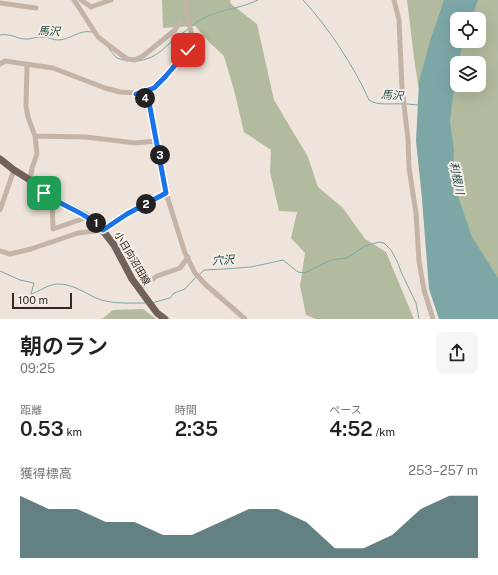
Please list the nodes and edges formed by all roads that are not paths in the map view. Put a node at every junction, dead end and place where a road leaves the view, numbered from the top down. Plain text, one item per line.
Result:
1 (74, 0) edge
2 (81, 0) edge
3 (111, 0) edge
4 (187, 0) edge
5 (394, 0) edge
6 (0, 3) edge
7 (36, 8) dead end
8 (180, 22) dead end
9 (0, 64) edge
10 (27, 65) junction
11 (136, 94) junction
12 (35, 136) junction
13 (157, 141) junction
14 (0, 159) edge
15 (14, 170) junction
16 (30, 180) junction
17 (166, 193) junction
18 (52, 199) junction
19 (0, 210) edge
20 (88, 217) junction
21 (103, 230) junction
22 (0, 251) edge
23 (188, 257) junction
24 (140, 292) junction
25 (165, 319) edge
26 (245, 319) edge
27 (433, 319) edge

1 - 8 street
2 - 3 street
4 - 11 street
5 - 27 street
6 - 7 street
9 - 10 street
10 - 11 street
10 - 12 street
11 - 13 street
12 - 13 street
12 - 16 street
13 - 17 street
14 - 15 main road, 小日向沼田線
15 - 16 main road, 小日向沼田線
15 - 19 street
16 - 18 main road, 小日向沼田線
17 - 21 street
17 - 23 street
18 - 20 main road, 小日向沼田線
18 - 20 street
20 - 21 main road, 小日向沼田線
21 - 22 street
21 - 24 main road, 小日向沼田線
23 - 24 street
23 - 26 street
24 - 25 main road, 小日向沼田線

